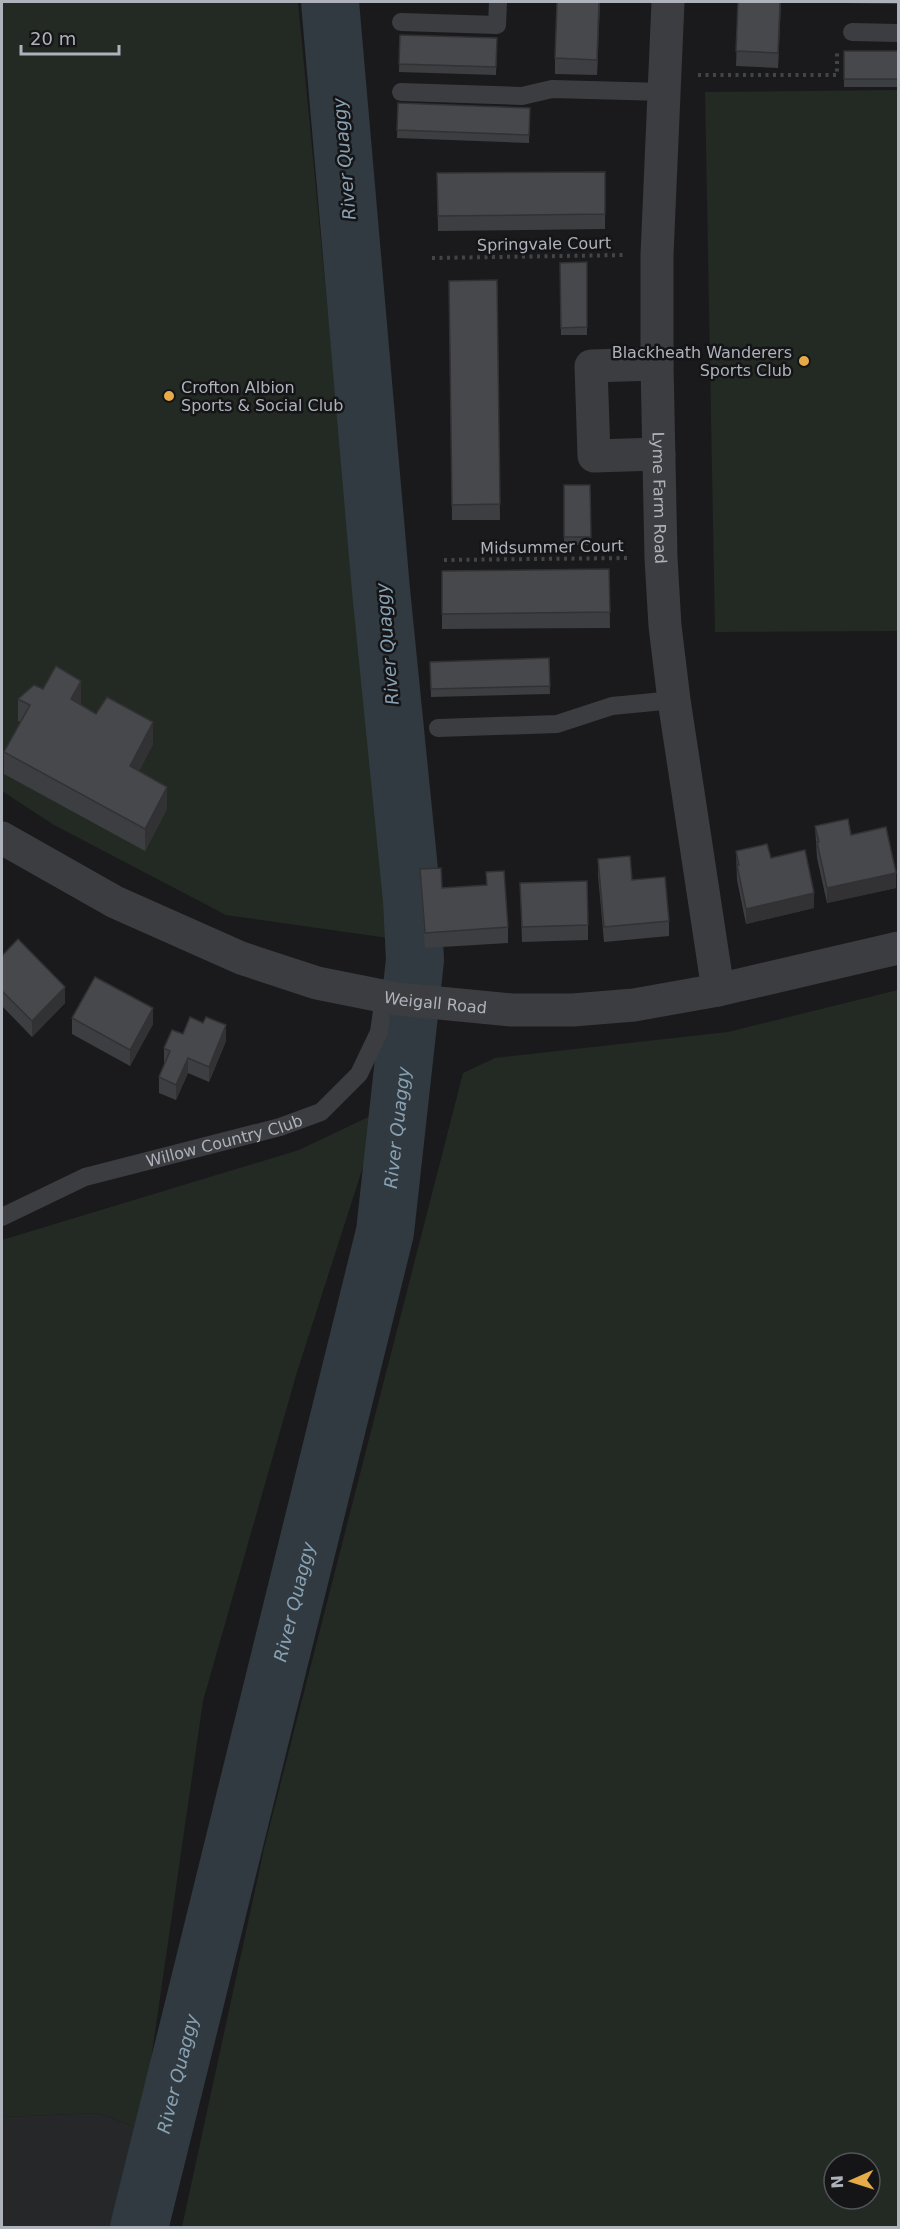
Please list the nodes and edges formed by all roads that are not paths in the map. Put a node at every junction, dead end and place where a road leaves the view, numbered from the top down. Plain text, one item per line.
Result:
1 (498, 2) edge
2 (668, 2) edge
3 (401, 22) dead end
4 (852, 32) road end
5 (898, 33) edge
6 (664, 84) junction
7 (401, 92) dead end
8 (657, 364) junction
9 (658, 454) junction
10 (674, 700) junction
11 (438, 728) dead end
12 (2, 838) edge
13 (898, 948) edge
14 (718, 990) junction
15 (403, 1000) junction
16 (2, 1217) edge

1 - 3 lane
2 - 6 street, Lyme Farm Road
4 - 5 lane
6 - 7 lane
6 - 8 street, Lyme Farm Road
8 - 9 street, Lyme Farm Road
8 - 9 street
9 - 10 street, Lyme Farm Road
10 - 11 lane
10 - 14 street, Lyme Farm Road
12 - 15 street, Weigall Road
13 - 14 street, Weigall Road
14 - 15 street, Weigall Road
15 - 16 lane, Willow Country Club

